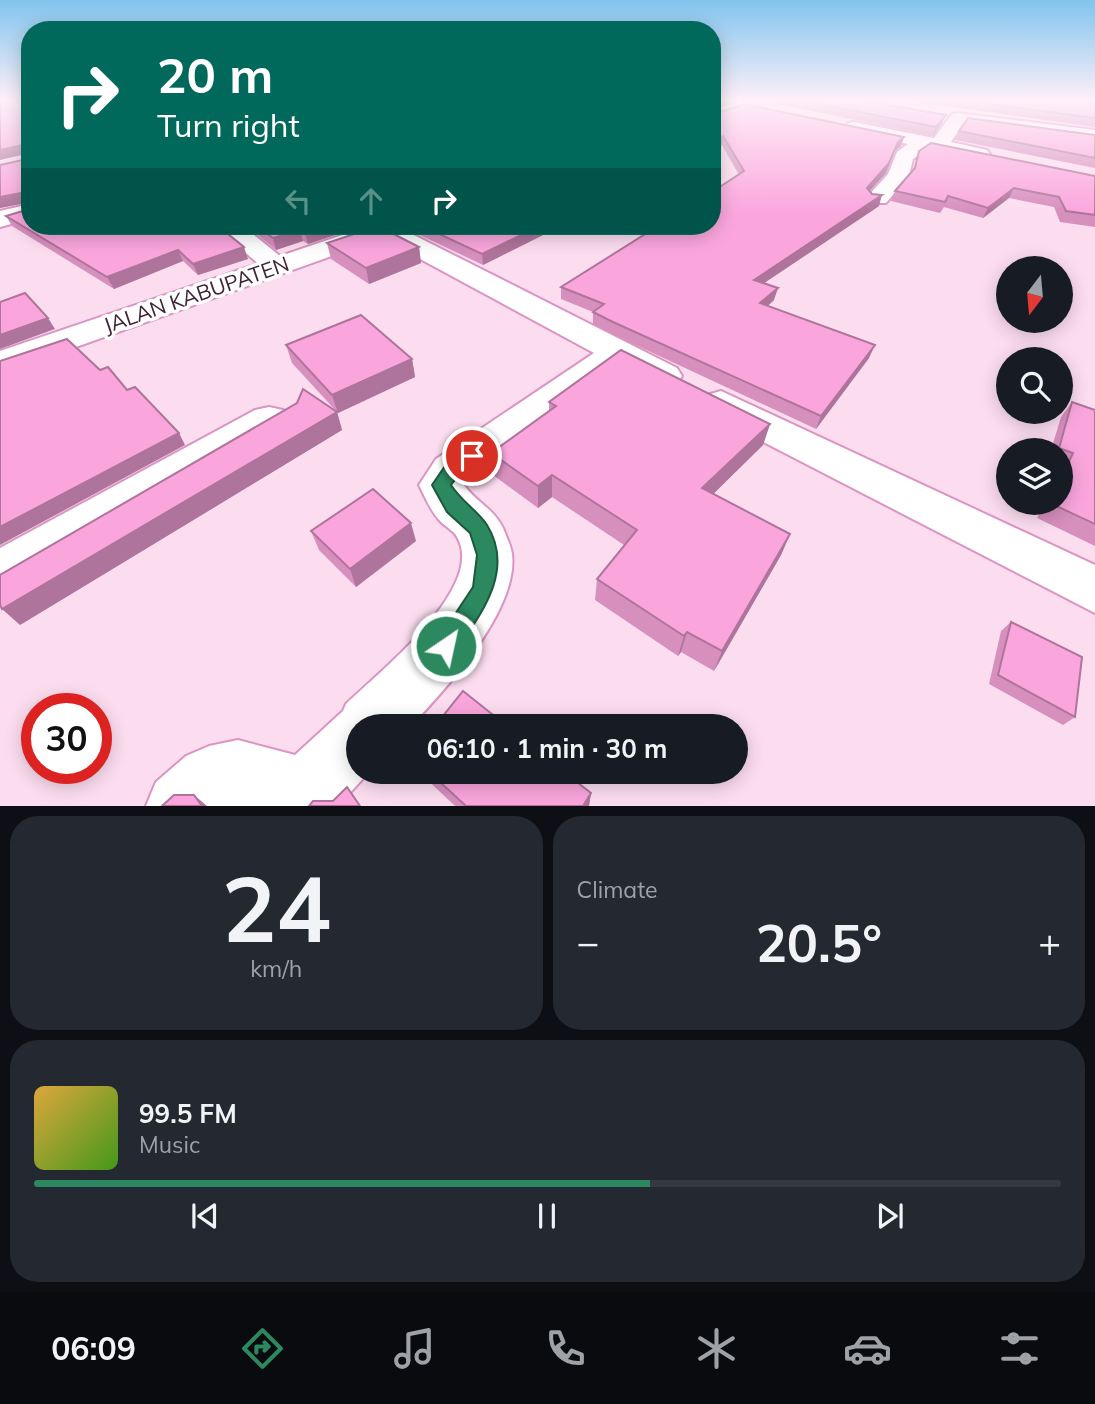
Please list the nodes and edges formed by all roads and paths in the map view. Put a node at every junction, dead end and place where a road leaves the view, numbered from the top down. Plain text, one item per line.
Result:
1 (902, 138) edge
2 (938, 138) edge
3 (932, 144) junction
4 (1004, 159) edge
5 (878, 198) edge
6 (21, 218) edge
7 (1, 234) edge
8 (239, 235) edge
9 (367, 235) edge
10 (401, 235) edge
11 (277, 265) junction
12 (617, 353) junction
13 (0, 363) edge
14 (288, 409) edge
15 (0, 573) edge
16 (1095, 590) edge
17 (380, 714) edge
18 (346, 750) edge
19 (303, 798) edge
20 (180, 806) edge

1 - 3 street
2 - 3 street
3 - 4 street
3 - 5 street
6 - 7 street
8 - 11 street
9 - 11 street, JALAN KABUPATEN
10 - 12 street
11 - 13 street, JALAN KABUPATEN
12 - 16 street
12 - 17 street
14 - 15 street
18 - 19 street
19 - 20 street

